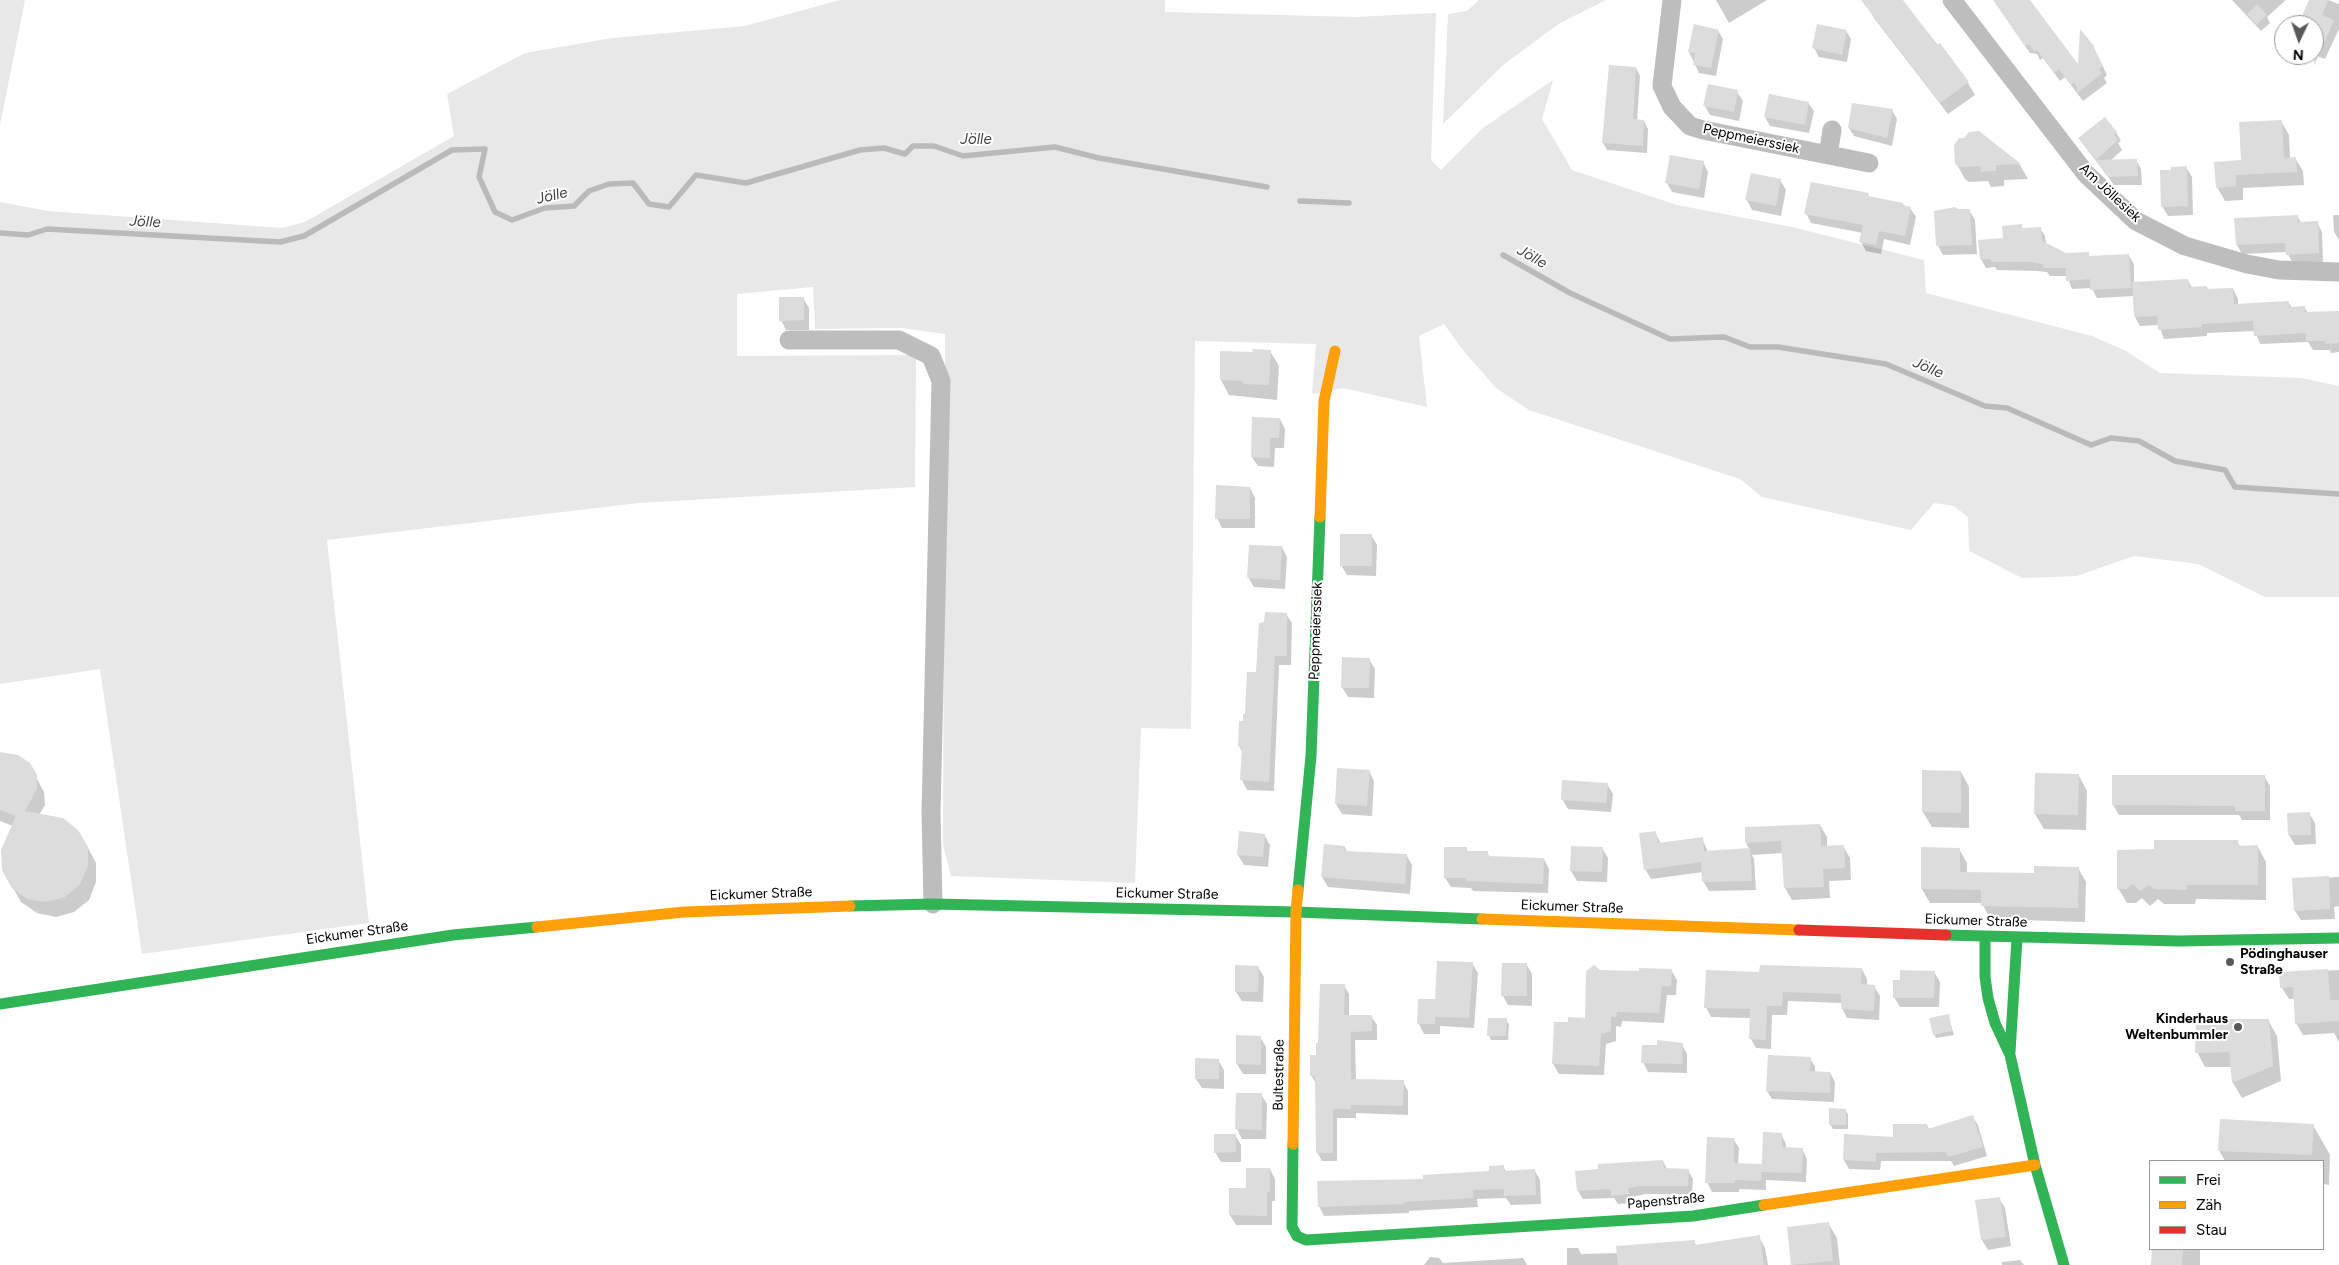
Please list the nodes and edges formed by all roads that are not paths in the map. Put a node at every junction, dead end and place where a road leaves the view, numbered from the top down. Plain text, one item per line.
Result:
1 (1672, 0) edge
2 (1952, 0) edge
3 (1832, 130) dead end
4 (1828, 155) junction
5 (1869, 163) dead end
6 (2339, 272) edge
7 (788, 340) dead end
8 (1335, 351) dead end
9 (933, 904) junction
10 (1296, 912) junction
11 (1985, 937) junction
12 (2017, 938) junction
13 (2339, 938) edge
14 (0, 1004) edge
15 (2010, 1055) junction
16 (2035, 1165) junction
17 (1297, 1236) joint
18 (2064, 1265) edge

1 - 4 street, Peppmeierssiek
2 - 6 street, Am Jöllesiek
3 - 4 street
4 - 5 street, Peppmeierssiek
7 - 9 street
8 - 10 main road, Peppmeierssiek
9 - 10 main road, Eickumer Straße
9 - 14 main road, Eickumer Straße
10 - 11 main road, Eickumer Straße
10 - 17 main road, Bultestraße
11 - 12 main road, Eickumer Straße
11 - 15 main road
12 - 13 main road, Eickumer Straße
12 - 15 main road
15 - 16 main road
16 - 17 main road, Papenstraße
16 - 18 main road

